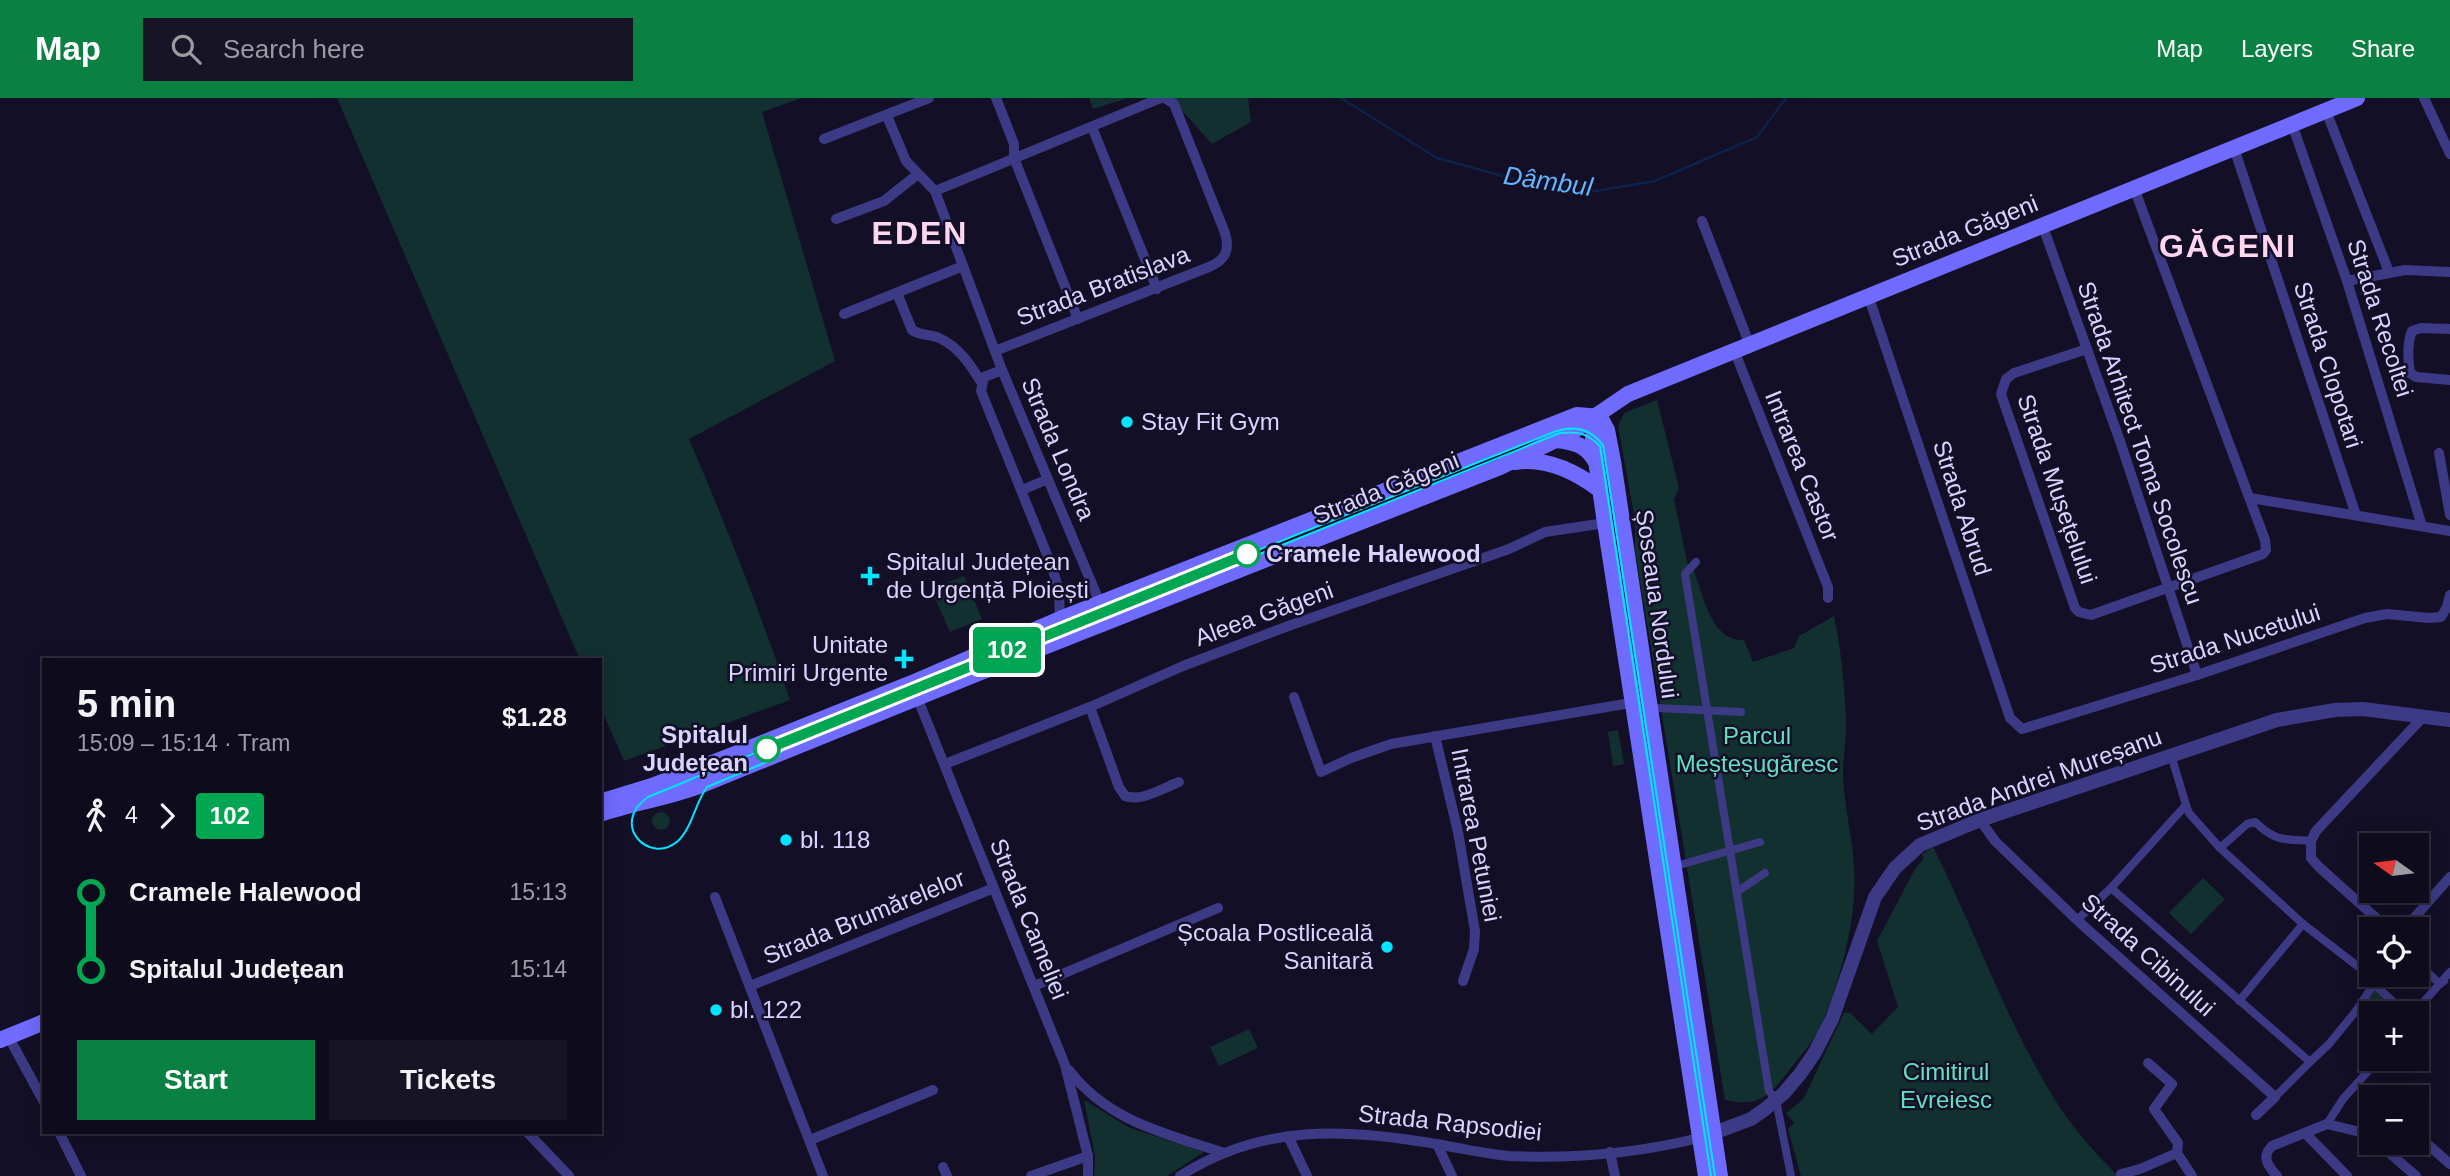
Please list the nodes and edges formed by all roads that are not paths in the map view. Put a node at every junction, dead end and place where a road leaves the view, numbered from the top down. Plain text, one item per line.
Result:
1 (929, 98) edge
2 (996, 98) edge
3 (1163, 98) edge
4 (2357, 98) edge
5 (2424, 98) edge
6 (2326, 111) junction
7 (887, 116) junction
8 (2292, 124) junction
9 (1092, 127) junction
10 (824, 139) dead end
11 (2234, 148) junction
12 (2450, 154) edge
13 (1014, 158) junction
14 (918, 174) junction
15 (2134, 188) junction
16 (935, 191) junction
17 (836, 219) dead end
18 (1702, 221) dead end
19 (2042, 224) junction
20 (963, 266) junction
21 (2389, 272) junction
22 (2450, 272) edge
23 (2347, 281) junction
24 (1157, 289) junction
25 (897, 293) junction
26 (1868, 295) junction
27 (844, 314) dead end
28 (1078, 319) junction
29 (2450, 329) edge
30 (1749, 343) junction
31 (2087, 349) junction
32 (1734, 350) junction
33 (995, 351) junction
34 (1002, 370) junction
35 (2450, 380) edge
36 (981, 382) junction
37 (1595, 416) junction
38 (1556, 440) junction
39 (2439, 453) dead end
40 (1596, 463) junction
41 (1500, 467) junction
42 (1048, 479) junction
43 (1022, 490) junction
44 (1600, 490) junction
45 (2250, 498) junction
46 (2450, 514) edge
47 (2356, 515) junction
48 (1605, 523) junction
49 (2423, 526) junction
50 (2450, 531) edge
51 (1696, 562) dead end
52 (2169, 588) junction
53 (2450, 595) edge
54 (1828, 598) dead end
55 (1101, 603) junction
56 (1060, 619) junction
57 (1108, 622) junction
58 (2197, 675) junction
59 (915, 690) junction
60 (1294, 697) dead end
61 (1631, 704) junction
62 (1653, 704) junction
63 (1090, 707) junction
64 (1709, 710) junction
65 (1741, 712) dead end
66 (2424, 716) junction
67 (2450, 720) edge
68 (2022, 729) joint
69 (1435, 736) junction
70 (2171, 755) junction
71 (945, 764) junction
72 (1179, 782) dead end
73 (2186, 805) junction
74 (603, 807) edge
75 (1980, 820) junction
76 (2311, 841) junction
77 (1760, 842) dead end
78 (2220, 848) junction
79 (1732, 850) junction
80 (1683, 864) dead end
81 (1765, 873) dead end
82 (2450, 877) edge
83 (994, 888) junction
84 (2111, 888) junction
85 (1738, 891) junction
86 (715, 897) dead end
87 (1218, 908) dead end
88 (2375, 917) edge
89 (2415, 917) edge
90 (2077, 920) junction
91 (2303, 924) junction
92 (2359, 967) edge
93 (2450, 972) edge
94 (2429, 974) edge
95 (2450, 978) edge
96 (1463, 981) dead end
97 (2440, 984) junction
98 (750, 986) junction
99 (1034, 986) junction
100 (2370, 987) edge
101 (2381, 987) edge
102 (2239, 1001) junction
103 (2394, 1001) edge
104 (2425, 1001) edge
105 (2356, 1011) junction
106 (2359, 1011) edge
107 (42, 1023) edge
108 (42, 1034) edge
109 (4, 1045) edge
110 (2310, 1062) junction
111 (2148, 1063) dead end
112 (1065, 1065) junction
113 (2368, 1071) edge
114 (933, 1090) dead end
115 (2275, 1097) junction
116 (42, 1098) edge
117 (1776, 1100) junction
118 (2256, 1115) dead end
119 (2327, 1124) junction
120 (2359, 1130) edge
121 (60, 1134) edge
122 (529, 1134) edge
123 (2306, 1134) junction
124 (1288, 1136) junction
125 (1706, 1136) junction
126 (810, 1140) junction
127 (1437, 1144) junction
128 (2429, 1146) edge
129 (1609, 1152) junction
130 (1224, 1153) junction
131 (2177, 1153) junction
132 (2392, 1155) edge
133 (1088, 1156) junction
134 (2450, 1164) edge
135 (2121, 1174) dead end
136 (81, 1176) edge
137 (569, 1176) edge
138 (824, 1176) edge
139 (1031, 1176) edge
140 (1088, 1176) edge
141 (1180, 1176) edge
142 (1307, 1176) edge
143 (1452, 1176) edge
144 (1615, 1176) edge
145 (1706, 1176) edge
146 (1720, 1176) edge
147 (1791, 1176) edge
148 (2192, 1176) edge
149 (2277, 1176) edge
150 (2347, 1176) edge
151 (2416, 1176) edge

1 - 7 street
2 - 13 street
3 - 9 street
3 - 24 street, Strada Bratislava
4 - 6 main road, Strada Găgeni
5 - 12 street
6 - 8 main road, Strada Găgeni
6 - 21 street
7 - 10 street
7 - 14 street, Strada Londra
8 - 11 main road, Strada Găgeni
8 - 23 street, Strada Recoltei
9 - 13 street
9 - 24 street
11 - 15 main road, Strada Găgeni
11 - 47 street, Strada Clopotari
13 - 16 street
13 - 28 street
14 - 16 street, Strada Londra
14 - 17 street
15 - 19 main road, Strada Găgeni
15 - 45 street
16 - 20 street, Strada Londra
18 - 30 street
19 - 26 main road, Strada Găgeni
19 - 31 street, Strada Arhitect Toma Socolescu
20 - 25 street
20 - 33 street, Strada Londra
21 - 22 street
21 - 23 street
23 - 49 street, Strada Recoltei
24 - 28 street, Strada Bratislava
25 - 27 street
25 - 36 street
26 - 30 main road, Strada Găgeni
26 - 68 street, Strada Abrud
28 - 33 street, Strada Bratislava
29 - 35 street
30 - 32 main road, Strada Găgeni
31 - 52 street, Strada Arhitect Toma Socolescu
31 - 52 street, Strada Mușețelului
32 - 37 main road, Strada Găgeni
32 - 54 street, Intrarea Castor
33 - 34 street, Strada Londra
34 - 36 street, Strada Londra
34 - 42 street, Strada Londra
36 - 43 street, Strada Londra
37 - 38 main road, Strada Găgeni
37 - 40 main road, Șoseaua Nordului
37 - 55 main road, Strada Găgeni
37 - 62 main road, Șoseaua Nordului
38 - 40 main road
38 - 41 main road, Strada Găgeni
39 - 46 street
40 - 44 main road, Șoseaua Nordului
41 - 44 main road
41 - 57 main road, Strada Găgeni
42 - 43 street
42 - 55 street, Strada Londra
43 - 56 street, Strada Londra
44 - 48 main road, Șoseaua Nordului
45 - 47 street
45 - 52 street, Strada Mușețelului
47 - 49 street
48 - 61 main road, Șoseaua Nordului
48 - 63 street, Aleea Găgeni
49 - 50 street
51 - 64 street
52 - 58 street, Strada Arhitect Toma Socolescu
53 - 58 street, Strada Nucetului
55 - 56 main road, Strada Găgeni
55 - 57 street, Strada Londra
56 - 59 main road, Strada Găgeni
57 - 59 main road, Strada Găgeni
58 - 68 street, Strada Nucetului
59 - 71 street, Strada Cameliei
59 - 74 main road, Strada Găgeni
60 - 69 street, Intrarea Petuniei
61 - 62 street, Intrarea Petuniei
61 - 69 street, Intrarea Petuniei
61 - 125 main road, Șoseaua Nordului
62 - 64 street
62 - 125 main road, Șoseaua Nordului
63 - 71 street, Aleea Găgeni
63 - 72 street
64 - 65 street
64 - 79 street
66 - 67 street, Strada Andrei Mureșanu
66 - 70 street, Strada Andrei Mureșanu
66 - 76 street
69 - 96 street, Intrarea Petuniei
70 - 73 street
70 - 75 street, Strada Andrei Mureșanu
71 - 83 street, Strada Cameliei
73 - 78 street
73 - 84 street
75 - 90 street, Strada Cibinului
75 - 117 street, Strada Andrei Mureșanu
76 - 78 street
76 - 88 street
77 - 79 street
78 - 91 street
79 - 80 street
79 - 85 street
81 - 85 street
82 - 89 street
83 - 98 street, Strada Brumărelelor
83 - 99 street, Strada Cameliei
84 - 90 street
84 - 102 street
85 - 117 street
86 - 98 street, Strada Brumărelelor
87 - 99 street
90 - 115 street, Strada Cibinului
91 - 92 street
91 - 102 street
93 - 97 street
94 - 97 street
95 - 97 street
97 - 104 street
98 - 126 street, Strada Brumărelelor
99 - 112 street, Strada Cameliei
100 - 105 street
101 - 103 street
102 - 110 street
105 - 106 street
105 - 110 street
107 - 109 main road
108 - 109 main road
109 - 116 street
110 - 115 street
111 - 131 street
112 - 130 street
112 - 133 street, Strada Cameliei
113 - 119 street
114 - 126 street
115 - 118 street
117 - 125 street, Strada Andrei Mureșanu
117 - 147 street
119 - 120 street
119 - 123 street
121 - 136 street
122 - 137 street
123 - 149 street
123 - 150 street
124 - 127 street, Strada Rapsodiei
124 - 130 street, Strada Rapsodiei
124 - 142 street
125 - 129 street, Strada Rapsodiei
125 - 145 main road, Șoseaua Nordului
125 - 146 main road, Șoseaua Nordului
126 - 138 street, Strada Brumărelelor
127 - 129 street, Strada Rapsodiei
127 - 143 street
128 - 134 street
129 - 144 street
130 - 141 street, Strada Rapsodiei
131 - 135 street
131 - 148 street
132 - 151 street
133 - 139 street
133 - 140 street, Strada Cameliei

